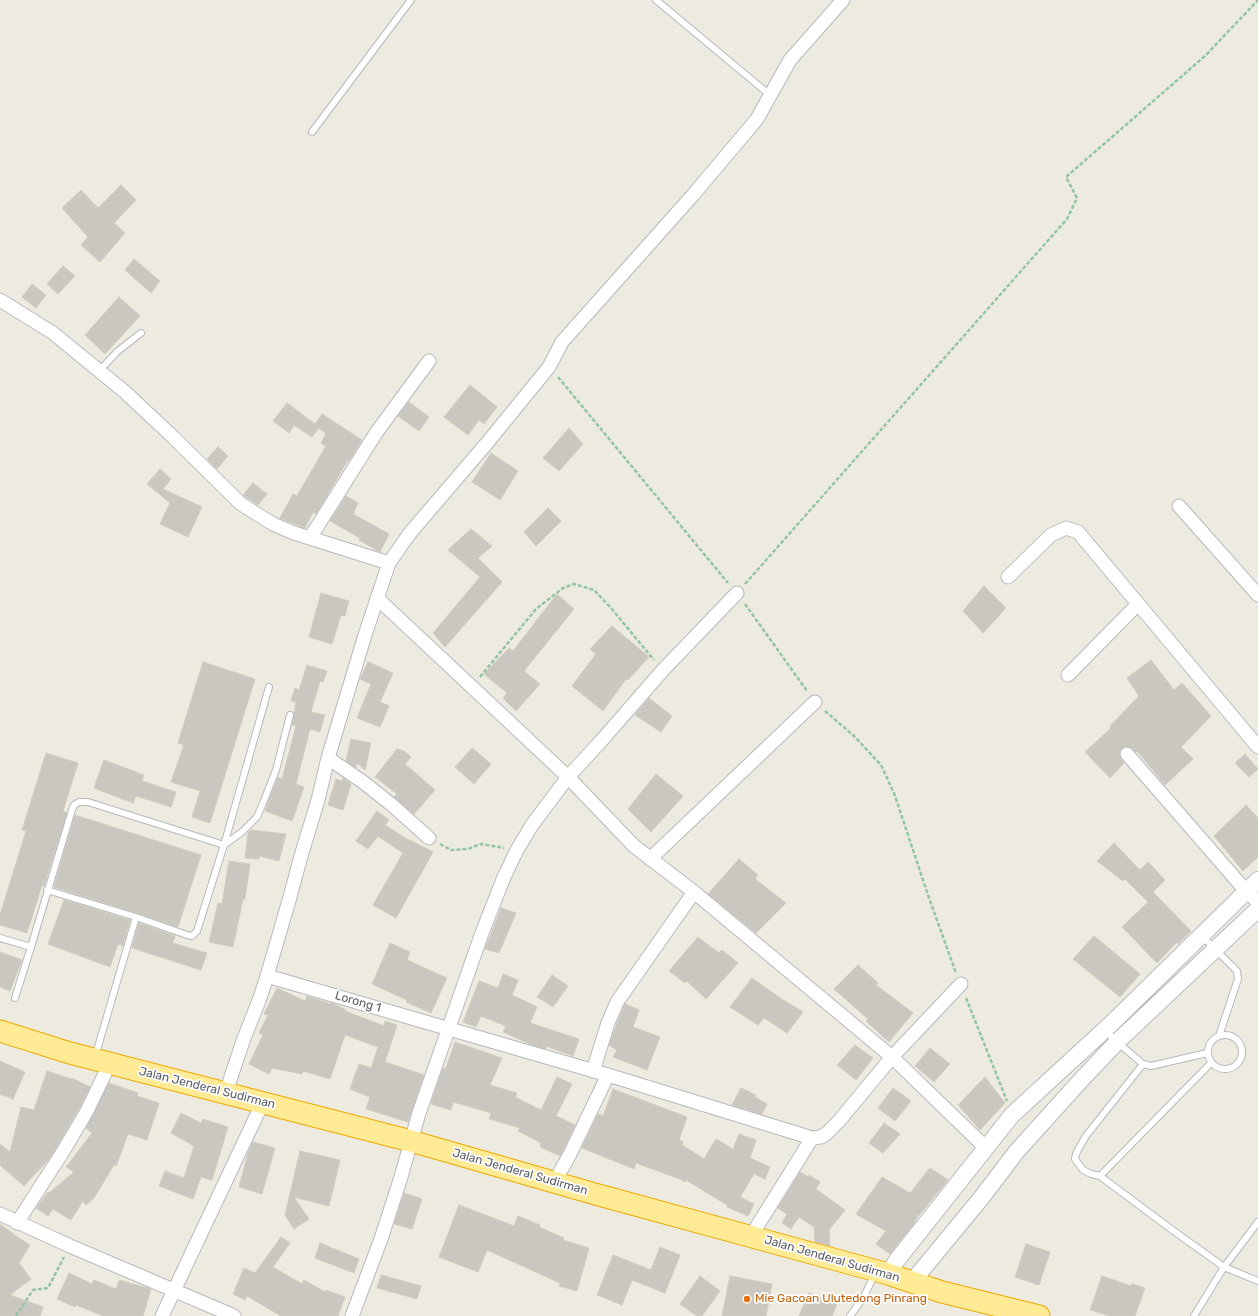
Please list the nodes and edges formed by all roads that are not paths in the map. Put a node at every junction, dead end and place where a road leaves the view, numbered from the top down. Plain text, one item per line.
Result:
1 (411, 0) edge
2 (656, 0) edge
3 (843, 0) edge
4 (770, 95) junction
5 (312, 132) dead end
6 (0, 300) edge
7 (141, 333) dead end
8 (429, 361) dead end
9 (99, 371) junction
10 (1179, 506) dead end
11 (310, 538) junction
12 (389, 563) junction
13 (1008, 577) dead end
14 (737, 593) road end
15 (1258, 595) edge
16 (376, 598) junction
17 (1138, 604) junction
18 (1068, 675) dead end
19 (269, 687) dead end
20 (815, 702) dead end
21 (290, 714) dead end
22 (1258, 748) edge
23 (1127, 754) dead end
24 (328, 758) junction
25 (568, 777) junction
26 (429, 838) road end
27 (224, 845) junction
28 (650, 859) junction
29 (1258, 880) edge
30 (47, 890) junction
31 (1246, 891) junction
32 (694, 892) junction
33 (1258, 902) edge
34 (1258, 909) edge
35 (136, 917) junction
36 (1201, 935) junction
37 (0, 938) edge
38 (31, 947) junction
39 (1215, 950) junction
40 (267, 976) junction
41 (961, 984) dead end
42 (15, 998) dead end
43 (449, 1028) junction
44 (1104, 1029) junction
45 (0, 1030) edge
46 (1219, 1036) junction
47 (1117, 1042) junction
48 (1207, 1053) junction
49 (892, 1057) junction
50 (102, 1061) junction
51 (1211, 1063) junction
52 (1143, 1064) junction
53 (593, 1071) junction
54 (608, 1075) junction
55 (226, 1092) junction
56 (263, 1102) junction
57 (812, 1138) junction
58 (411, 1141) junction
59 (986, 1148) junction
60 (1100, 1176) junction
61 (556, 1183) junction
62 (0, 1214) edge
63 (1258, 1222) edge
64 (17, 1223) junction
65 (751, 1236) junction
66 (1224, 1267) junction
67 (882, 1272) junction
68 (1258, 1281) edge
69 (912, 1282) junction
70 (175, 1290) junction
71 (162, 1316) edge
72 (234, 1316) edge
73 (352, 1316) edge
74 (850, 1316) edge
75 (1039, 1316) edge
76 (1194, 1316) edge

1 - 5 lane
2 - 4 lane
3 - 4 street
4 - 12 street
6 - 9 street
7 - 9 lane
8 - 11 street
9 - 11 street
10 - 15 street
11 - 12 street
12 - 16 street
13 - 17 street
14 - 25 street
16 - 24 street
16 - 25 street
17 - 18 street
17 - 22 street
19 - 27 lane
20 - 28 street
21 - 27 lane
23 - 31 street
24 - 26 street
24 - 40 street
25 - 28 street
25 - 43 street
27 - 30 lane
27 - 35 lane
28 - 32 street
29 - 31 street
30 - 35 lane
30 - 38 lane
31 - 33 street
31 - 36 street
32 - 49 street
32 - 53 street
34 - 39 street
35 - 50 lane
36 - 39 lane
36 - 44 street
37 - 38 lane
38 - 42 lane
39 - 46 lane
39 - 47 street
40 - 43 street, Lorong 1
40 - 55 street
41 - 49 street
43 - 53 street, Lorong 1
43 - 58 street
44 - 47 lane
44 - 59 street
45 - 50 highway, Jalan Jenderal Sudirman
46 - 48 lane
46 - 51 lane
47 - 52 lane
47 - 69 street
48 - 51 lane
48 - 52 lane
49 - 57 street
49 - 59 street
50 - 55 highway, Jalan Jenderal Sudirman
50 - 64 street
51 - 60 lane
52 - 60 lane
53 - 54 street, Lorong 1
54 - 57 street, Lorong 1
54 - 61 street
55 - 56 highway, Jalan Jenderal Sudirman
56 - 58 highway, Jalan Jenderal Sudirman
56 - 70 street
57 - 65 street
58 - 61 highway, Jalan Jenderal Sudirman
58 - 73 street
59 - 67 street
60 - 66 lane
61 - 65 highway, Jalan Jenderal Sudirman
62 - 64 street
63 - 66 lane
64 - 70 street
65 - 67 highway, Jalan Jenderal Sudirman
66 - 68 lane
66 - 76 lane
67 - 69 highway, Jalan Jenderal Sudirman
67 - 74 lane
69 - 75 highway, Jalan Jenderal Sudirman
70 - 71 street
70 - 72 street

